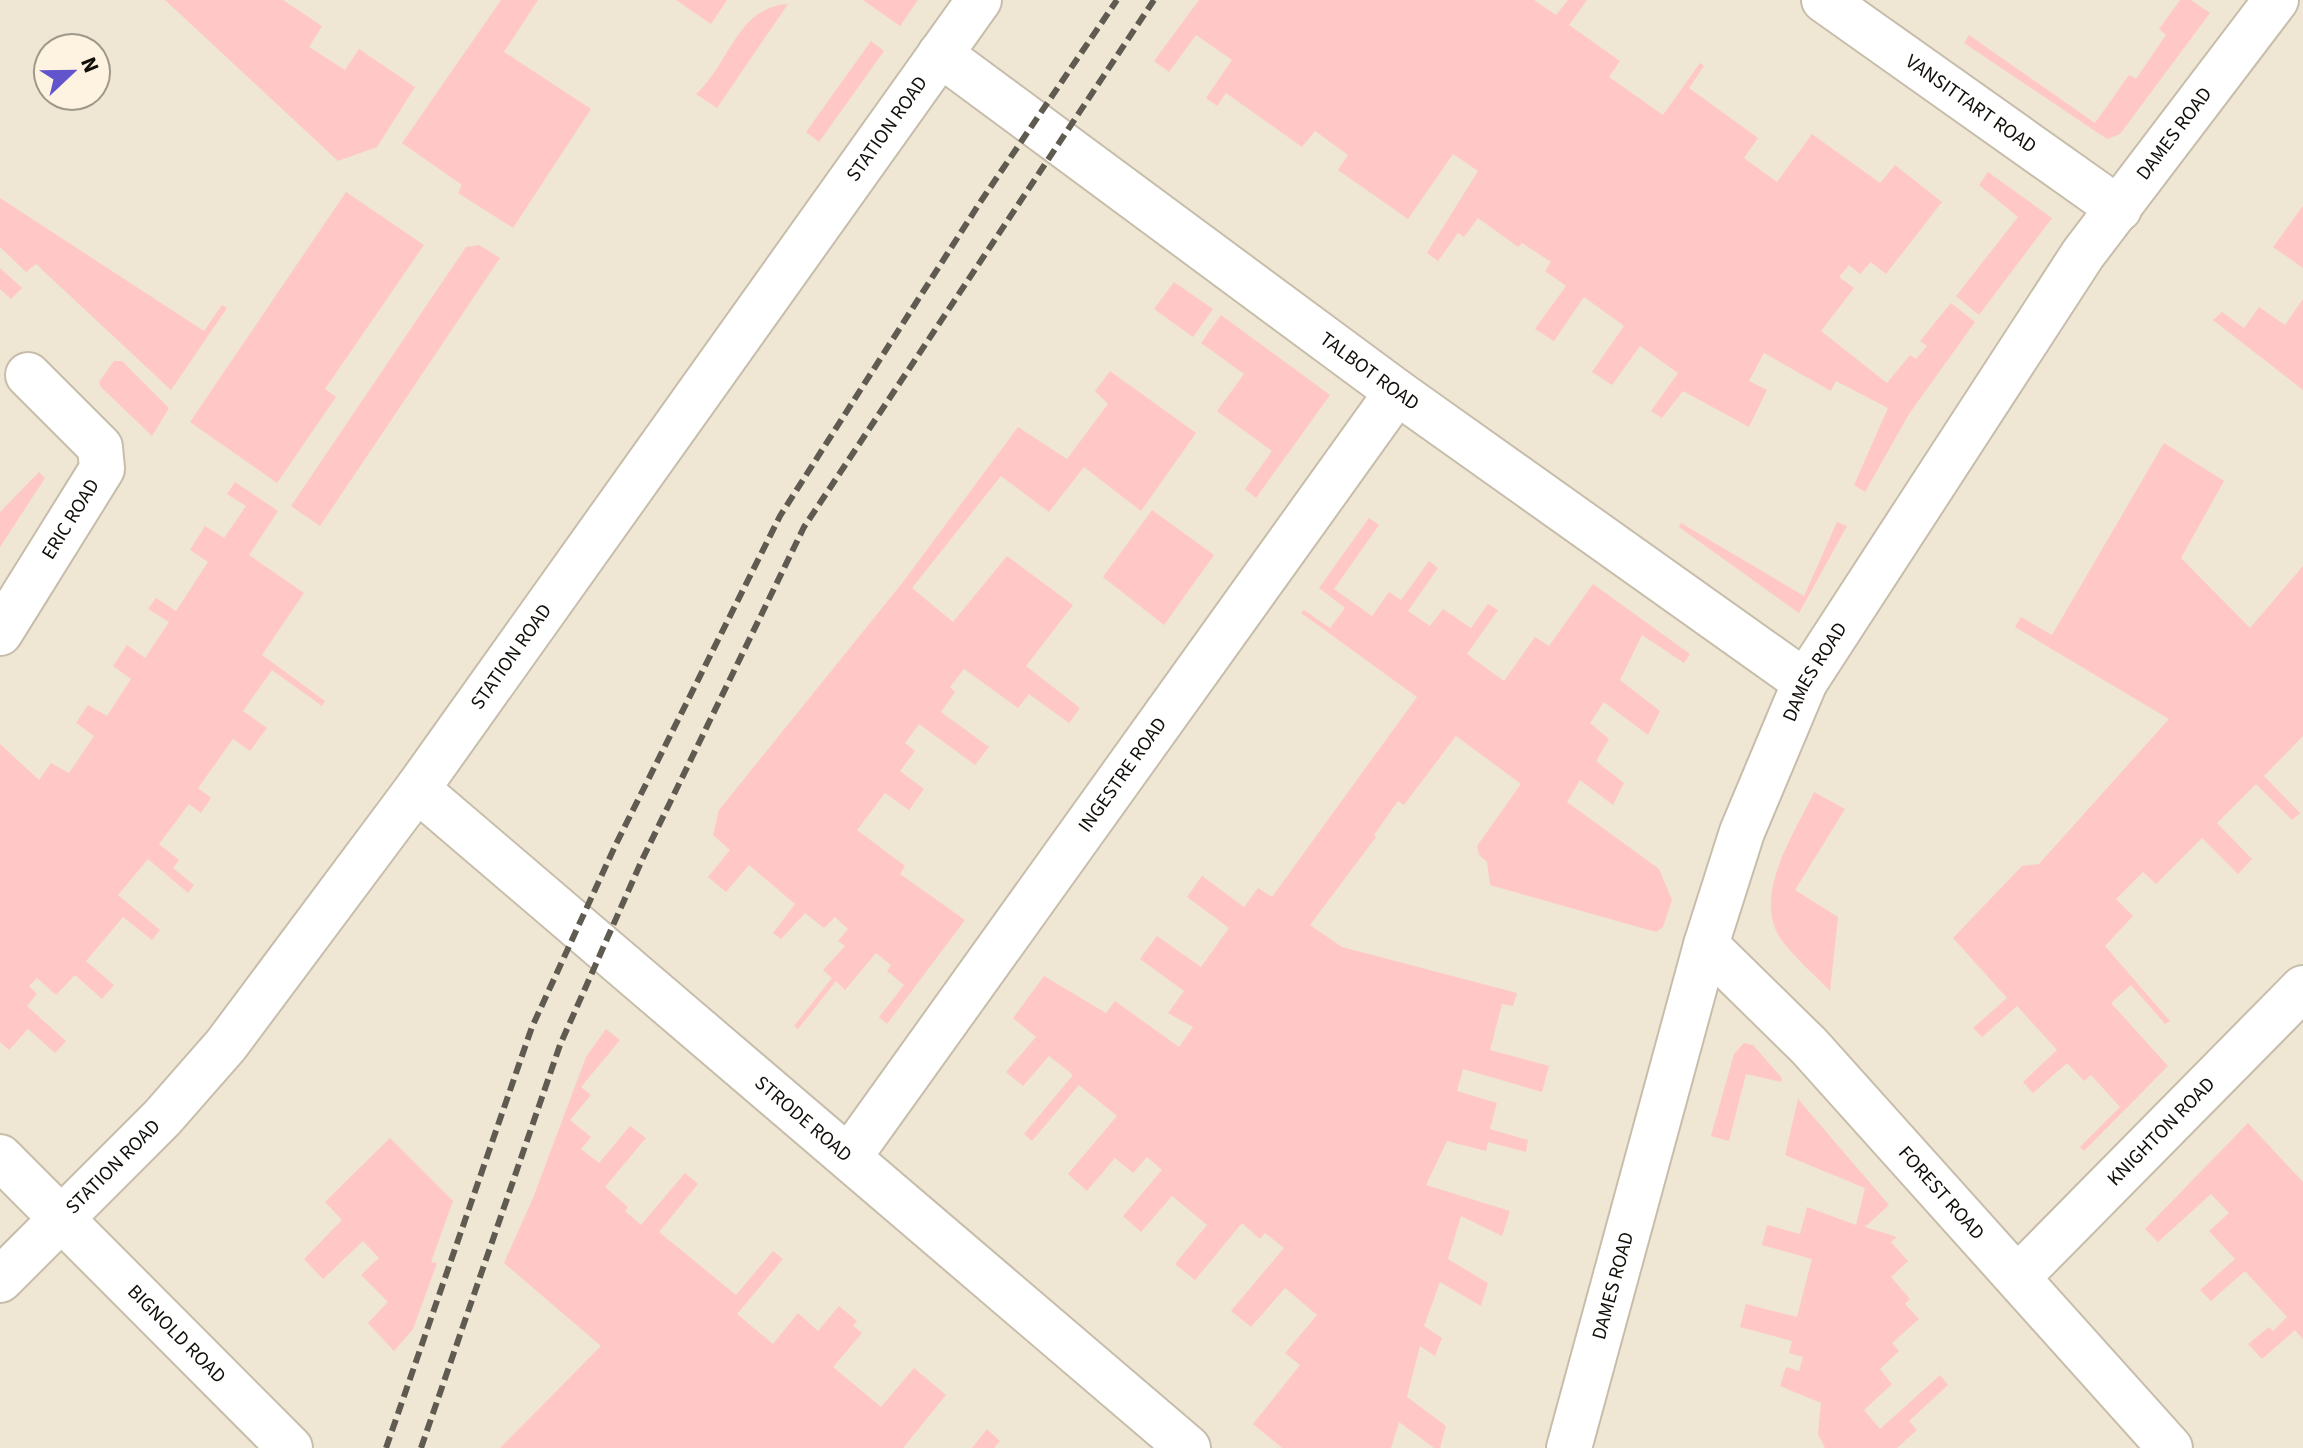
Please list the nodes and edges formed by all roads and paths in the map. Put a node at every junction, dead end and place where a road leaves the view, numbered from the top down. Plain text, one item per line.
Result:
1 (979, 0) edge
2 (1824, 0) edge
3 (2276, 0) edge
4 (940, 54) junction
5 (2119, 209) junction
6 (28, 375) dead end
7 (1397, 392) junction
8 (0, 633) edge
9 (1805, 682) junction
10 (417, 789) junction
11 (1706, 945) junction
12 (2303, 988) edge
13 (0, 1157) edge
14 (849, 1157) junction
15 (62, 1219) junction
16 (2018, 1277) junction
17 (0, 1280) edge
18 (290, 1448) edge
19 (1188, 1448) edge
20 (1569, 1448) edge
21 (2170, 1448) edge

1 - 4 street, STATION ROAD
2 - 5 street, VANSITTART ROAD
3 - 5 street, DAMES ROAD
4 - 7 street, TALBOT ROAD
4 - 10 street, STATION ROAD
5 - 9 street, DAMES ROAD
6 - 8 street, ERIC ROAD
7 - 9 street, TALBOT ROAD
7 - 14 street, INGESTRE ROAD
9 - 11 street, DAMES ROAD
10 - 14 street, STRODE ROAD
10 - 15 street, STATION ROAD
11 - 16 street, FOREST ROAD
11 - 20 street, DAMES ROAD
12 - 16 street, KNIGHTON ROAD
13 - 15 street, BIGNOLD ROAD
14 - 19 street, STRODE ROAD
15 - 17 street, STATION ROAD
15 - 18 street, BIGNOLD ROAD
16 - 21 street, FOREST ROAD

